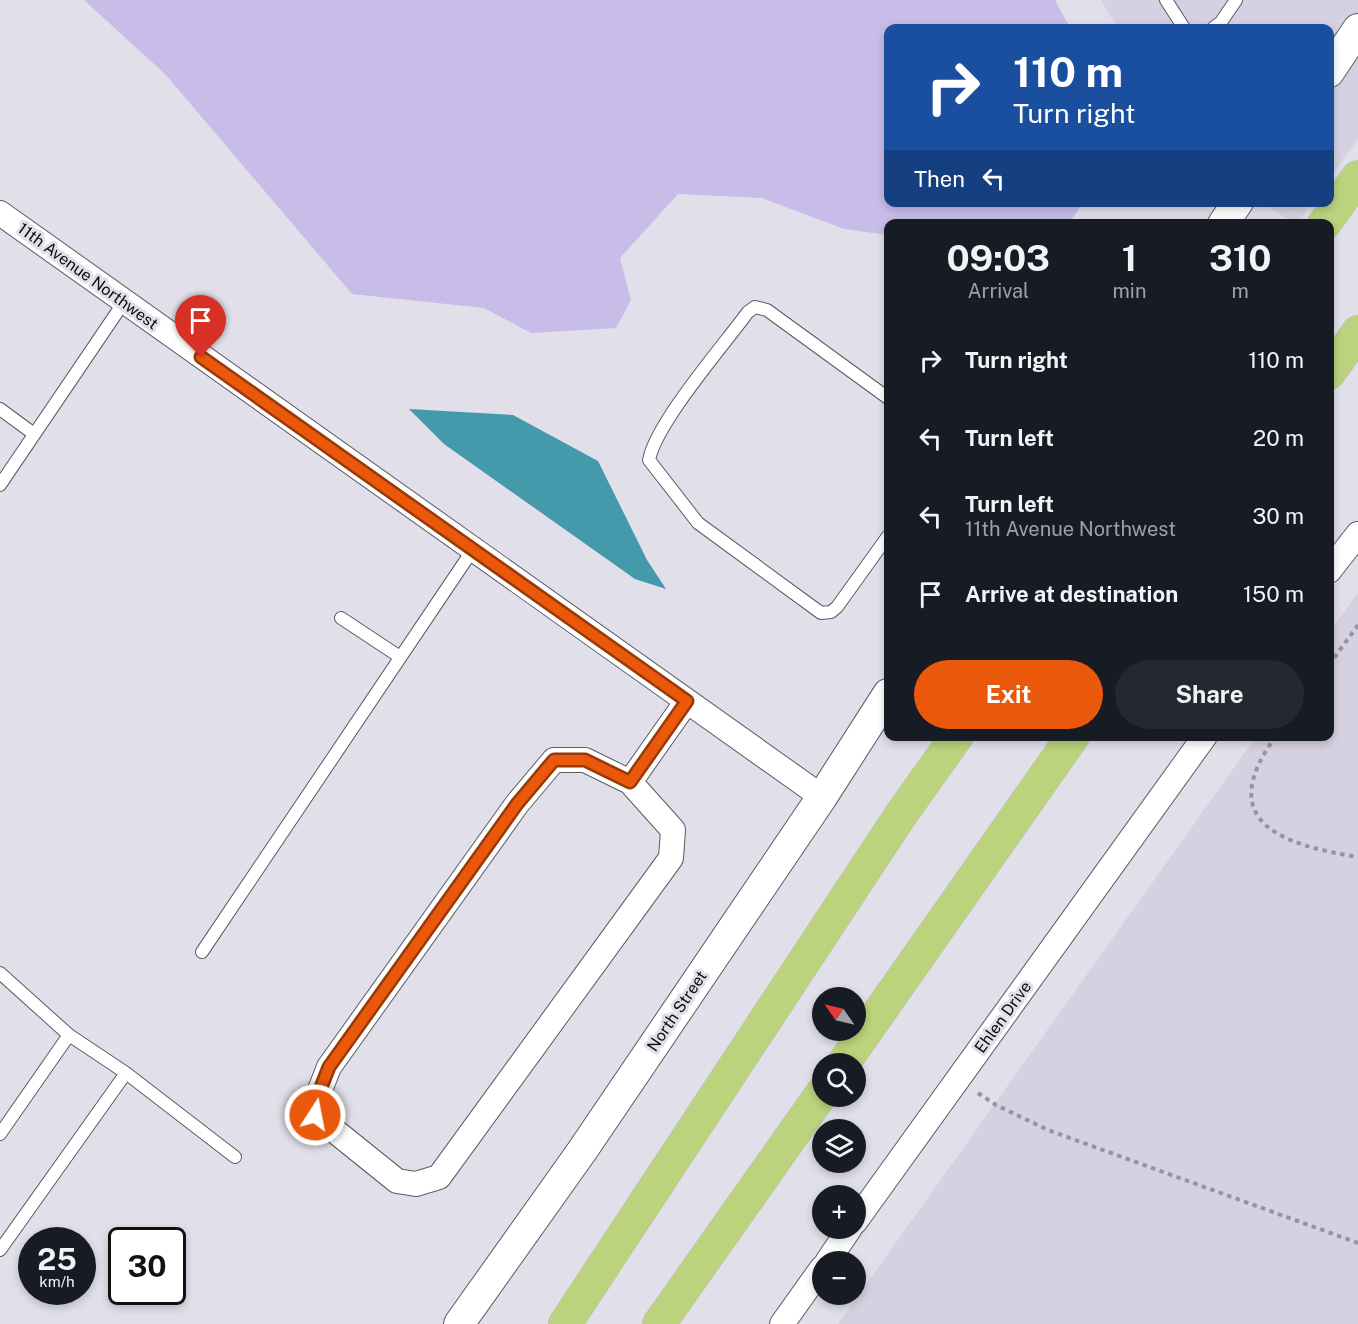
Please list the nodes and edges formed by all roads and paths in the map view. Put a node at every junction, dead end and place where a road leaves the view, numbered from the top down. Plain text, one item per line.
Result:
1 (1166, 0) edge
2 (1236, 0) edge
3 (1181, 24) edge
4 (1219, 24) edge
5 (1358, 29) edge
6 (1334, 65) edge
7 (1358, 177) edge
8 (0, 213) edge
9 (1328, 219) edge
10 (124, 302) junction
11 (1358, 332) edge
12 (1334, 366) edge
13 (884, 395) edge
14 (0, 409) edge
15 (34, 434) junction
16 (0, 485) edge
17 (1358, 534) edge
18 (884, 542) edge
19 (472, 551) junction
20 (1334, 565) edge
21 (341, 618) dead end
22 (1358, 625) edge
23 (400, 657) junction
24 (1334, 658) edge
25 (884, 700) edge
26 (687, 701) junction
27 (953, 741) edge
28 (1069, 741) edge
29 (1200, 741) edge
30 (1272, 741) edge
31 (630, 782) junction
32 (822, 797) junction
33 (1358, 857) edge
34 (202, 952) dead end
35 (0, 973) edge
36 (69, 1035) junction
37 (851, 1053) edge
38 (126, 1073) junction
39 (958, 1079) junction
40 (812, 1107) edge
41 (0, 1134) edge
42 (235, 1157) dead end
43 (866, 1207) edge
44 (1358, 1243) edge
45 (0, 1250) edge
46 (812, 1282) edge
47 (459, 1324) edge
48 (566, 1324) edge
49 (659, 1324) edge
50 (782, 1324) edge

1 - 3 lane
2 - 4 lane
5 - 6 street
7 - 9 highway
8 - 10 street, 11th Avenue Northwest
10 - 15 lane
10 - 19 street, 11th Avenue Northwest
11 - 12 highway
13 - 18 lane
14 - 15 lane
15 - 16 lane
17 - 20 street
19 - 23 lane
19 - 26 street, 11th Avenue Northwest
21 - 23 lane
22 - 24 path
23 - 34 lane
25 - 32 street, North Street
26 - 31 street
26 - 32 street, 11th Avenue Northwest
27 - 48 highway
28 - 37 highway
29 - 39 street, Ehlen Drive
30 - 33 path
31 - 31 street
32 - 47 street, North Street
35 - 36 lane
36 - 38 lane
36 - 41 lane
38 - 42 lane
38 - 45 lane
39 - 43 street, Ehlen Drive
39 - 44 path
40 - 49 highway
46 - 50 street

